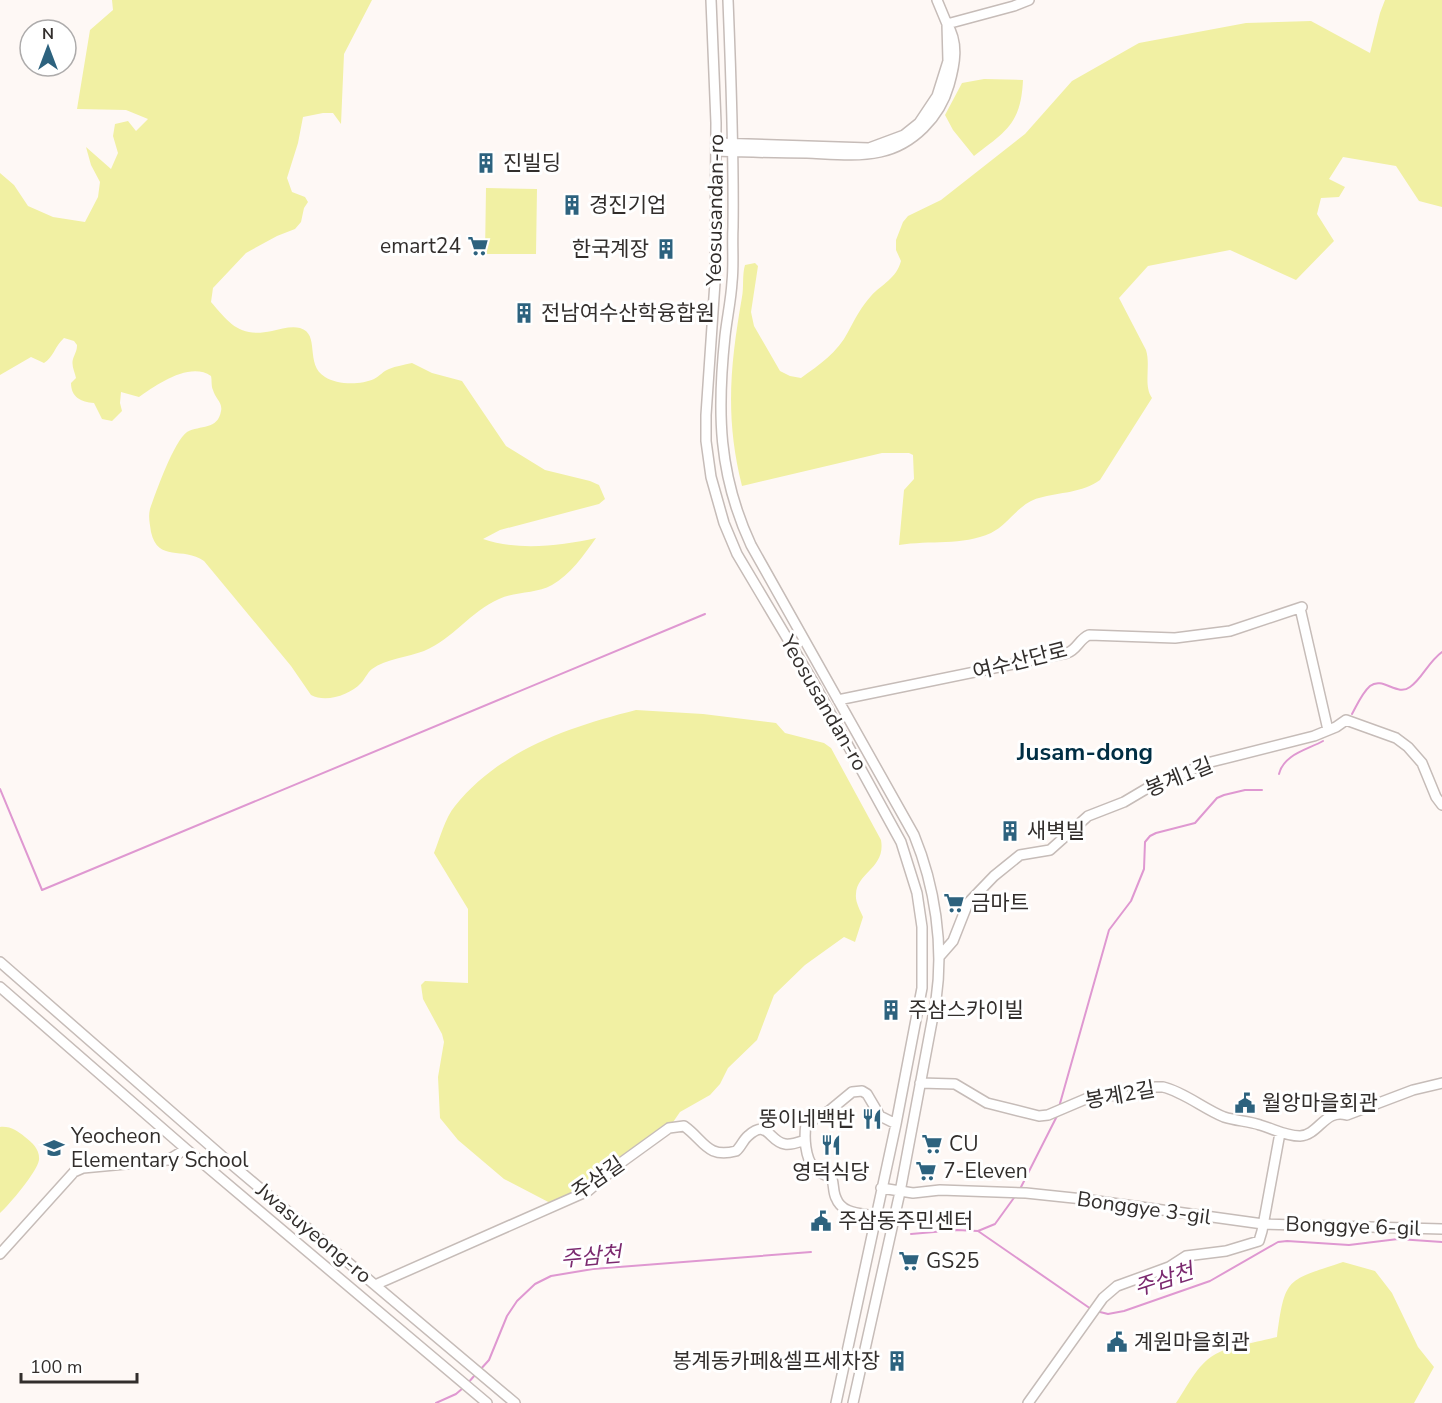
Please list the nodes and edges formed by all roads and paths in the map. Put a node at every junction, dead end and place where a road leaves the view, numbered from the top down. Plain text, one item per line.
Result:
1 (711, 0) edge
2 (728, 0) edge
3 (937, 0) edge
4 (1029, 0) edge
5 (948, 24) junction
6 (716, 147) junction
7 (734, 148) junction
8 (838, 700) junction
9 (1328, 730) junction
10 (1442, 805) edge
11 (923, 957) junction
12 (939, 957) junction
13 (0, 962) edge
14 (0, 987) edge
15 (920, 1083) junction
16 (1442, 1083) edge
17 (896, 1124) junction
18 (1280, 1133) junction
19 (805, 1140) junction
20 (186, 1149) junction
21 (881, 1188) junction
22 (900, 1192) junction
23 (875, 1216) junction
24 (1263, 1224) junction
25 (1442, 1229) edge
26 (0, 1254) edge
27 (375, 1285) junction
28 (1029, 1402) edge
29 (487, 1403) edge
30 (515, 1403) edge
31 (836, 1403) edge
32 (853, 1403) edge
33 (1020, 1403) edge

1 - 6 street, Yeosusandan-ro
2 - 7 street, Yeosusandan-ro
3 - 5 street
4 - 5 street
5 - 7 street
6 - 7 street
6 - 11 street, Yeosusandan-ro
7 - 8 street, Yeosusandan-ro
8 - 9 street, 여수산단로
8 - 12 street, Yeosusandan-ro
9 - 10 street, 봉계1길
9 - 12 street, 봉계1길
11 - 12 street
11 - 17 street, Yeosusandan-ro
12 - 15 street, Yeosusandan-ro
13 - 27 street, Jwasuyeong-ro
14 - 20 street, Jwasuyeong-ro
15 - 18 street, 봉계2길
15 - 22 street, Yeosusandan-ro
16 - 18 street, 봉계2길
17 - 19 street
17 - 21 street, Yeosusandan-ro
18 - 24 street, Bonggye 3-gil
19 - 23 street
19 - 27 street, 주삼길
20 - 26 street
20 - 29 street, Jwasuyeong-ro
21 - 22 street
21 - 23 street, Yeosusandan-ro
22 - 24 street, Bonggye 3-gil
22 - 32 street, Yeosusandan-ro
23 - 31 street, Yeosusandan-ro
24 - 25 street, Bonggye 6-gil
24 - 28 street, Bonggye 3-gil
27 - 30 street, Jwasuyeong-ro
28 - 33 street

